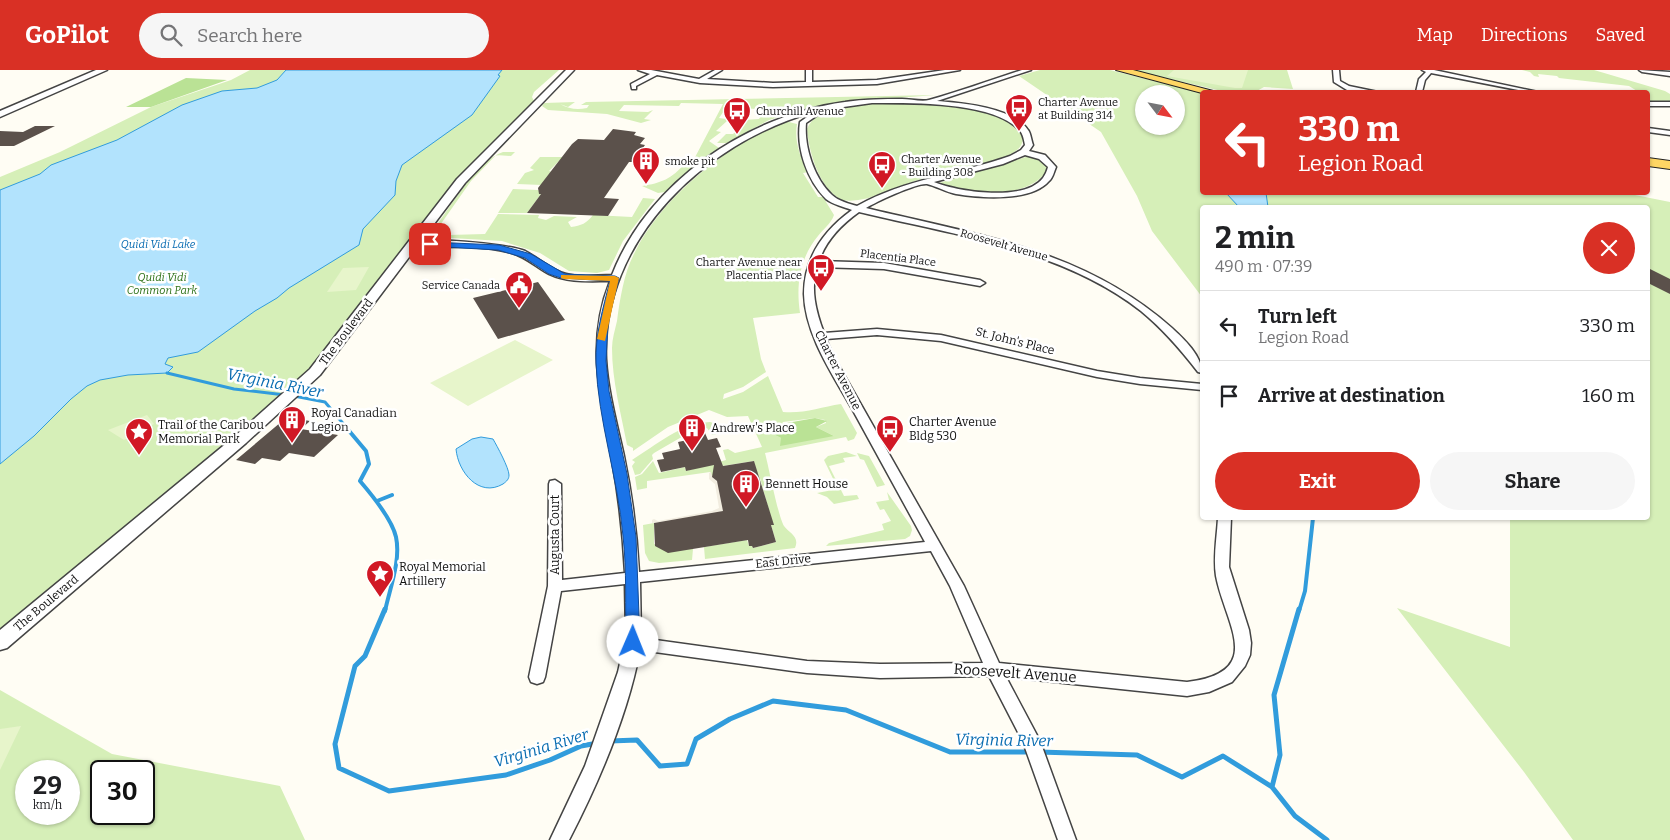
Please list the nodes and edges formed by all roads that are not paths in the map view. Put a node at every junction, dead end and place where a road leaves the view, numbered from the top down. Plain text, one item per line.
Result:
1 (102, 70) edge
2 (570, 70) edge
3 (641, 70) edge
4 (719, 70) edge
5 (809, 70) edge
6 (957, 70) edge
7 (1028, 70) edge
8 (1121, 70) edge
9 (1336, 70) edge
10 (1427, 70) edge
11 (1642, 70) edge
12 (996, 72) dead end
13 (656, 73) junction
14 (896, 73) dead end
15 (1670, 74) edge
16 (1006, 76) junction
17 (905, 79) junction
18 (700, 81) junction
19 (809, 84) junction
20 (634, 88) dead end
21 (1204, 90) edge
22 (1364, 90) edge
23 (1419, 90) edge
24 (1525, 90) edge
25 (948, 95) junction
26 (894, 101) junction
27 (915, 101) junction
28 (1650, 104) edge
29 (1670, 104) edge
30 (956, 105) junction
31 (831, 106) junction
32 (0, 114) edge
33 (779, 119) junction
34 (803, 122) junction
35 (1650, 130) edge
36 (1670, 133) edge
37 (1024, 152) junction
38 (1650, 162) edge
39 (1670, 165) edge
40 (926, 182) junction
41 (830, 198) junction
42 (859, 208) junction
43 (839, 222) junction
44 (412, 245) junction
45 (812, 264) junction
46 (615, 278) junction
47 (980, 283) dead end
48 (820, 336) junction
49 (1200, 367) edge
50 (1200, 387) edge
51 (555, 484) dead end
52 (1225, 520) edge
53 (934, 546) junction
54 (632, 577) junction
55 (555, 586) junction
56 (0, 642) edge
57 (633, 642) junction
58 (994, 669) junction
59 (537, 676) dead end
60 (559, 840) edge
61 (1067, 840) edge

1 - 32 street
2 - 44 street, The Boulevard
3 - 13 street
4 - 18 street
5 - 19 street
6 - 17 street
7 - 16 street
8 - 21 main road
9 - 22 street
10 - 23 street
10 - 24 street
11 - 15 street
12 - 16 street
13 - 18 street
13 - 20 street
14 - 17 street
16 - 25 street
17 - 19 street
18 - 19 street
25 - 26 street
25 - 27 street
25 - 30 street
26 - 27 street
26 - 31 street
27 - 30 street
28 - 29 street
30 - 37 street
31 - 33 street
31 - 34 street
33 - 34 street
33 - 46 street
34 - 41 street
35 - 36 street
37 - 40 street, Charter Avenue
37 - 40 street
38 - 39 main road
40 - 42 street, Charter Avenue
41 - 42 street, Roosevelt Avenue
41 - 43 street
42 - 43 street, Charter Avenue
42 - 49 street, Roosevelt Avenue
43 - 45 street, Charter Avenue
44 - 46 street
44 - 56 street, The Boulevard
45 - 47 street, Placentia Place
45 - 48 street, Charter Avenue
46 - 54 street
48 - 50 street, St. John's Place
48 - 53 street, Charter Avenue
51 - 55 street, Augusta Court
52 - 58 street, Roosevelt Avenue
53 - 54 street, East Drive
53 - 58 street, Charter Avenue
54 - 55 street, Augusta Court
54 - 57 street
55 - 59 street, Augusta Court
57 - 58 street, Roosevelt Avenue
57 - 60 street
58 - 61 street, Charter Avenue

